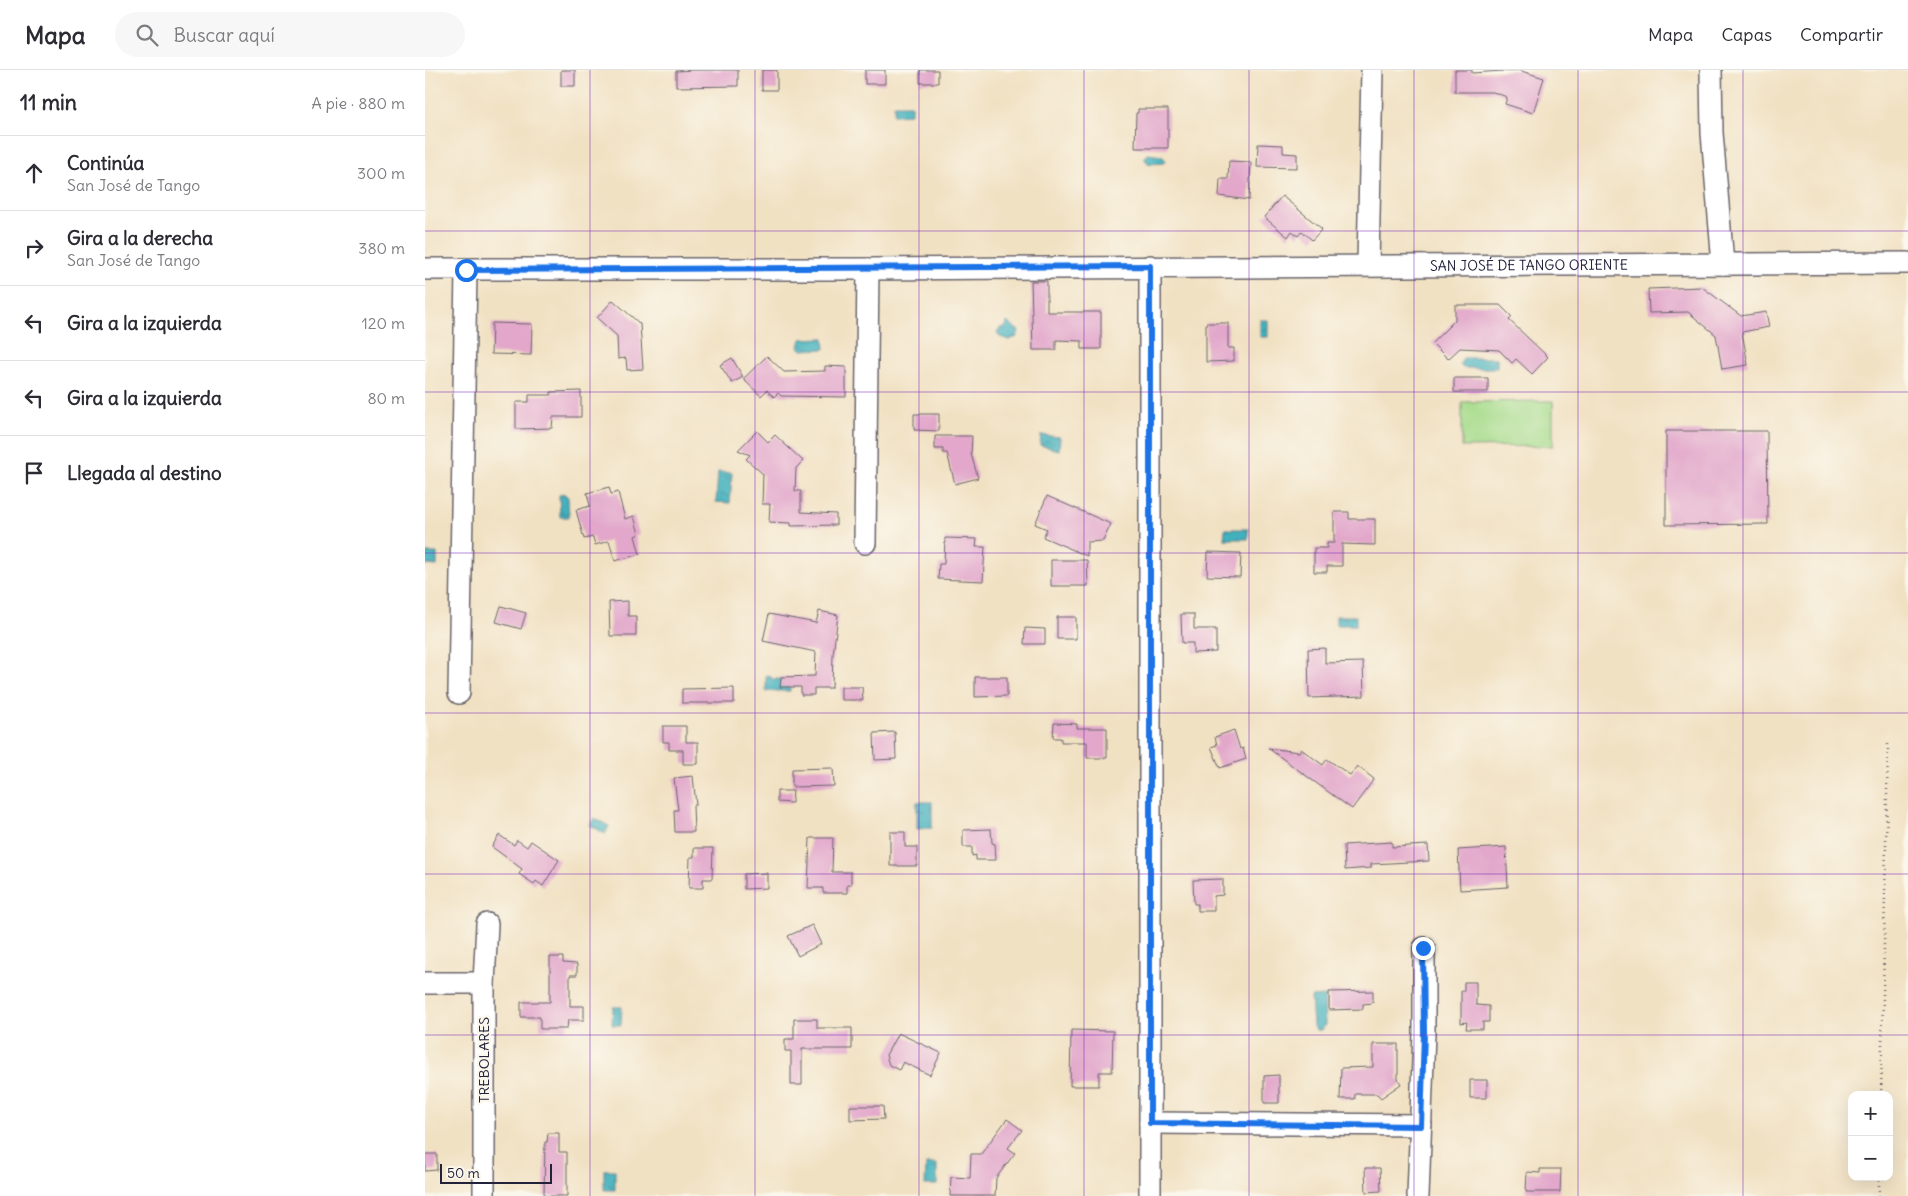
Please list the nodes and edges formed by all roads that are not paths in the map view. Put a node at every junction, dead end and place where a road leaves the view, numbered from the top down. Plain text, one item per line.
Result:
1 (1372, 70) edge
2 (1711, 70) edge
3 (1908, 263) edge
4 (1723, 264) junction
5 (1368, 265) junction
6 (1150, 266) junction
7 (425, 269) edge
8 (868, 269) junction
9 (466, 270) junction
10 (865, 543) dead end
11 (459, 693) dead end
12 (487, 924) dead end
13 (1423, 948) dead end
14 (425, 983) edge
15 (484, 983) junction
16 (1150, 1123) junction
17 (1421, 1126) junction
18 (484, 1196) edge
19 (1150, 1196) edge
20 (1419, 1196) edge

1 - 5 street
2 - 4 street
3 - 4 street, SAN JOSÉ DE TANGO ORIENTE
4 - 5 street, SAN JOSÉ DE TANGO ORIENTE
5 - 6 street, SAN JOSÉ DE TANGO ORIENTE
6 - 8 street, SAN JOSÉ DE TANGO ORIENTE
6 - 16 street
7 - 9 street, SAN JOSÉ DE TANGO ORIENTE
8 - 9 street, SAN JOSÉ DE TANGO ORIENTE
8 - 10 street
9 - 11 street
12 - 15 street, TREBOLARES
13 - 17 street
14 - 15 street
15 - 18 street, TREBOLARES
16 - 17 street
16 - 19 street
17 - 20 street

